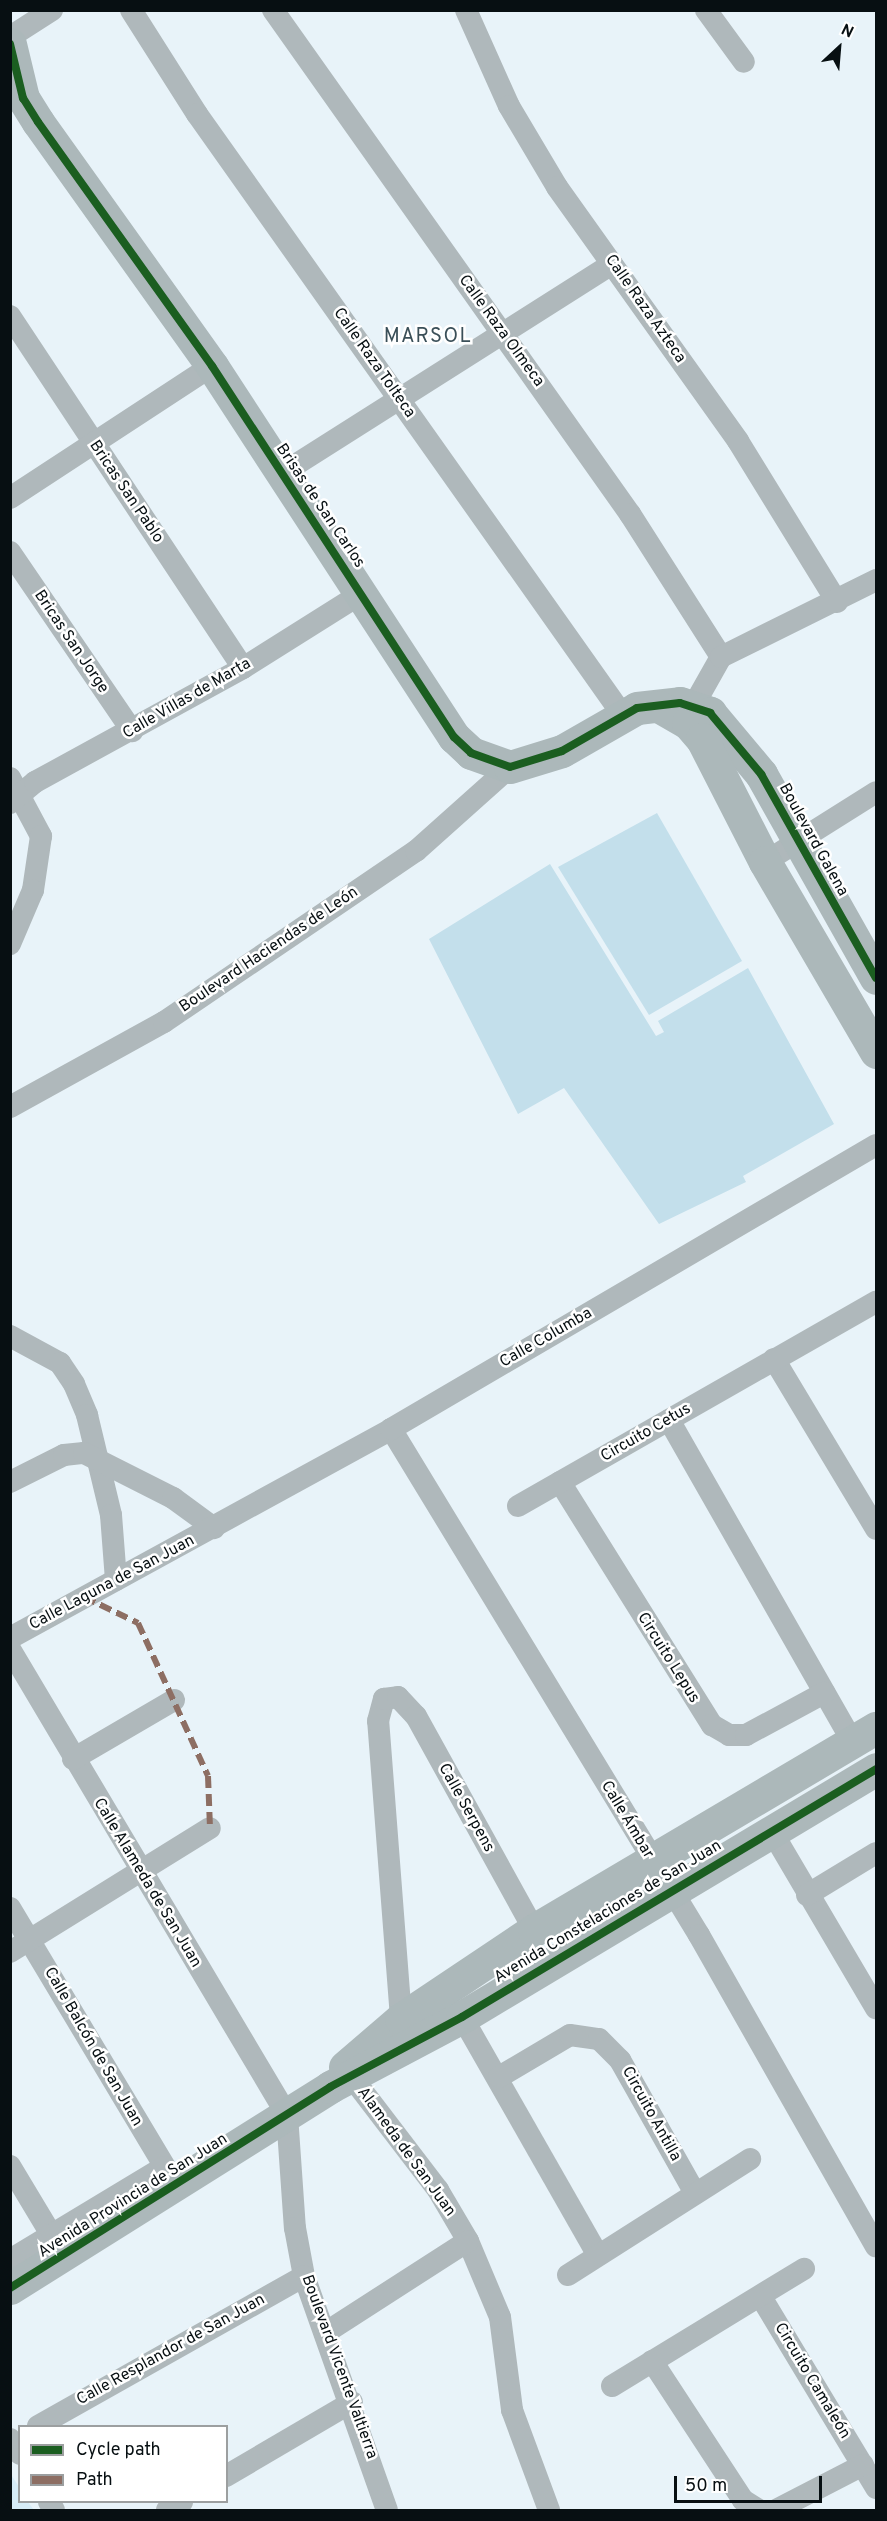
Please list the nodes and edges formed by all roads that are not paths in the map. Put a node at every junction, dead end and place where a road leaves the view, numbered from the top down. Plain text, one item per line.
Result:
1 (52, 10) edge
2 (130, 10) edge
3 (273, 10) edge
4 (466, 10) edge
5 (706, 10) edge
6 (10, 37) edge
7 (10, 44) edge
8 (744, 62) dead end
9 (612, 264) junction
10 (10, 316) edge
11 (501, 330) junction
12 (212, 366) junction
13 (398, 396) junction
14 (93, 442) junction
15 (282, 474) junction
16 (10, 498) edge
17 (10, 552) edge
18 (876, 580) edge
19 (362, 593) junction
20 (837, 602) junction
21 (721, 657) junction
22 (243, 668) junction
23 (622, 714) junction
24 (692, 718) junction
25 (132, 731) junction
26 (510, 767) junction
27 (14, 791) edge
28 (876, 792) edge
29 (797, 840) junction
30 (765, 862) junction
31 (10, 944) edge
32 (876, 978) edge
33 (876, 1052) edge
34 (10, 1107) edge
35 (876, 1145) edge
36 (876, 1302) edge
37 (10, 1336) edge
38 (774, 1359) junction
39 (669, 1420) junction
40 (391, 1429) junction
41 (94, 1457) junction
42 (10, 1482) edge
43 (560, 1482) junction
44 (518, 1506) dead end
45 (214, 1528) junction
46 (876, 1529) edge
47 (116, 1580) junction
48 (10, 1638) edge
49 (10, 1648) edge
50 (824, 1693) junction
51 (174, 1700) dead end
52 (865, 1735) edge
53 (73, 1759) junction
54 (876, 1769) edge
55 (210, 1828) dead end
56 (771, 1830) junction
57 (876, 1853) edge
58 (140, 1870) junction
59 (661, 1876) junction
60 (807, 1894) junction
61 (10, 1908) edge
62 (534, 1930) junction
63 (30, 1940) junction
64 (10, 1952) edge
65 (876, 2008) edge
66 (462, 2017) junction
67 (402, 2034) junction
68 (499, 2077) junction
69 (342, 2078) junction
70 (287, 2115) junction
71 (750, 2159) dead end
72 (10, 2166) edge
73 (170, 2176) junction
74 (695, 2193) junction
75 (52, 2236) junction
76 (468, 2241) junction
77 (876, 2246) edge
78 (598, 2255) junction
79 (10, 2260) edge
80 (804, 2268) dead end
81 (568, 2275) dead end
82 (304, 2276) junction
83 (10, 2288) edge
84 (761, 2297) junction
85 (325, 2333) junction
86 (652, 2361) junction
87 (612, 2385) dead end
88 (352, 2402) junction
89 (43, 2425) edge
90 (863, 2465) junction
91 (228, 2475) edge
92 (535, 2480) junction
93 (876, 2488) edge
94 (180, 2503) edge
95 (167, 2511) edge
96 (387, 2511) edge
97 (529, 2511) edge
98 (549, 2511) edge
99 (759, 2511) edge
100 (776, 2511) edge

1 - 6 street
2 - 13 street, Calle Raza Tolteca
3 - 11 street, Calle Raza Olmeca
4 - 9 street, Calle Raza Azteca
5 - 8 street
7 - 12 street, Brisas de San Carlos
9 - 11 street
9 - 20 street, Calle Raza Azteca
10 - 14 street, Bricas San Pablo
11 - 13 street
11 - 21 street, Calle Raza Olmeca
12 - 14 street
12 - 15 street, Brisas de San Carlos
13 - 15 street
13 - 23 street, Calle Raza Tolteca
14 - 16 street
14 - 22 street, Bricas San Pablo
15 - 19 street, Brisas de San Carlos
17 - 25 street, Bricas San Jorge
18 - 20 street
19 - 22 street, Calle Villas de Marta
19 - 26 street, Brisas de San Carlos
20 - 21 street
21 - 24 street
22 - 25 street, Calle Villas de Marta
23 - 24 street
23 - 26 street
24 - 29 street, Boulevard Galena
24 - 30 street
25 - 27 street, Calle Villas de Marta
26 - 34 street, Boulevard Haciendas de León
27 - 31 street
28 - 29 street
29 - 30 street
29 - 32 street, Boulevard Galena
30 - 33 street
35 - 40 street, Calle Columba
36 - 38 street, Circuito Cetus
37 - 41 street
38 - 39 street, Circuito Cetus
38 - 46 street
39 - 43 street, Circuito Cetus
39 - 50 street
40 - 45 street, Calle Columba
40 - 59 street, Calle Ámbar
41 - 42 street
41 - 45 street
41 - 47 street
43 - 44 street, Circuito Cetus
43 - 50 street, Circuito Lepus
45 - 47 street, Calle Laguna de San Juan
47 - 48 street, Calle Laguna de San Juan
49 - 53 street, Calle Alameda de San Juan
50 - 52 street
51 - 53 street
52 - 59 street, Avenida Constelaciones de San Juan
53 - 58 street, Calle Alameda de San Juan
54 - 56 street, Avenida Constelaciones de San Juan
55 - 58 street
56 - 59 street, Avenida Constelaciones de San Juan
56 - 60 street
57 - 60 street
58 - 63 street
58 - 70 street, Calle Alameda de San Juan
59 - 62 street, Avenida Constelaciones de San Juan
59 - 66 street, Avenida Constelaciones de San Juan
59 - 77 street, Calle Ámbar
60 - 65 street
61 - 63 street, Calle Balcón de San Juan
62 - 67 street, Avenida Constelaciones de San Juan
62 - 67 street, Calle Serpens
63 - 64 street
63 - 73 street, Calle Balcón de San Juan
66 - 67 street, Avenida Constelaciones de San Juan
66 - 68 street
67 - 69 street, Avenida Constelaciones de San Juan
68 - 74 street, Circuito Antilla
68 - 78 street
69 - 70 street, Avenida Provincia de San Juan
69 - 76 street, Alameda de San Juan
70 - 73 street, Avenida Provincia de San Juan
70 - 82 street, Boulevard Vicente Valtierra
71 - 74 street
72 - 75 street
73 - 75 street
73 - 83 street, Avenida Provincia de San Juan
74 - 78 street
75 - 79 street
76 - 85 street
76 - 92 street, Alameda de San Juan
78 - 81 street
80 - 84 street
82 - 85 street, Boulevard Vicente Valtierra
82 - 89 street, Calle Resplandor de San Juan
84 - 86 street
84 - 90 street, Circuito Camaleón
85 - 88 street, Boulevard Vicente Valtierra
86 - 87 street
86 - 99 street
88 - 91 street
88 - 96 street, Boulevard Vicente Valtierra
90 - 93 street, Circuito Camaleón
90 - 100 street
92 - 97 street
92 - 98 street, Alameda de San Juan
94 - 95 street

